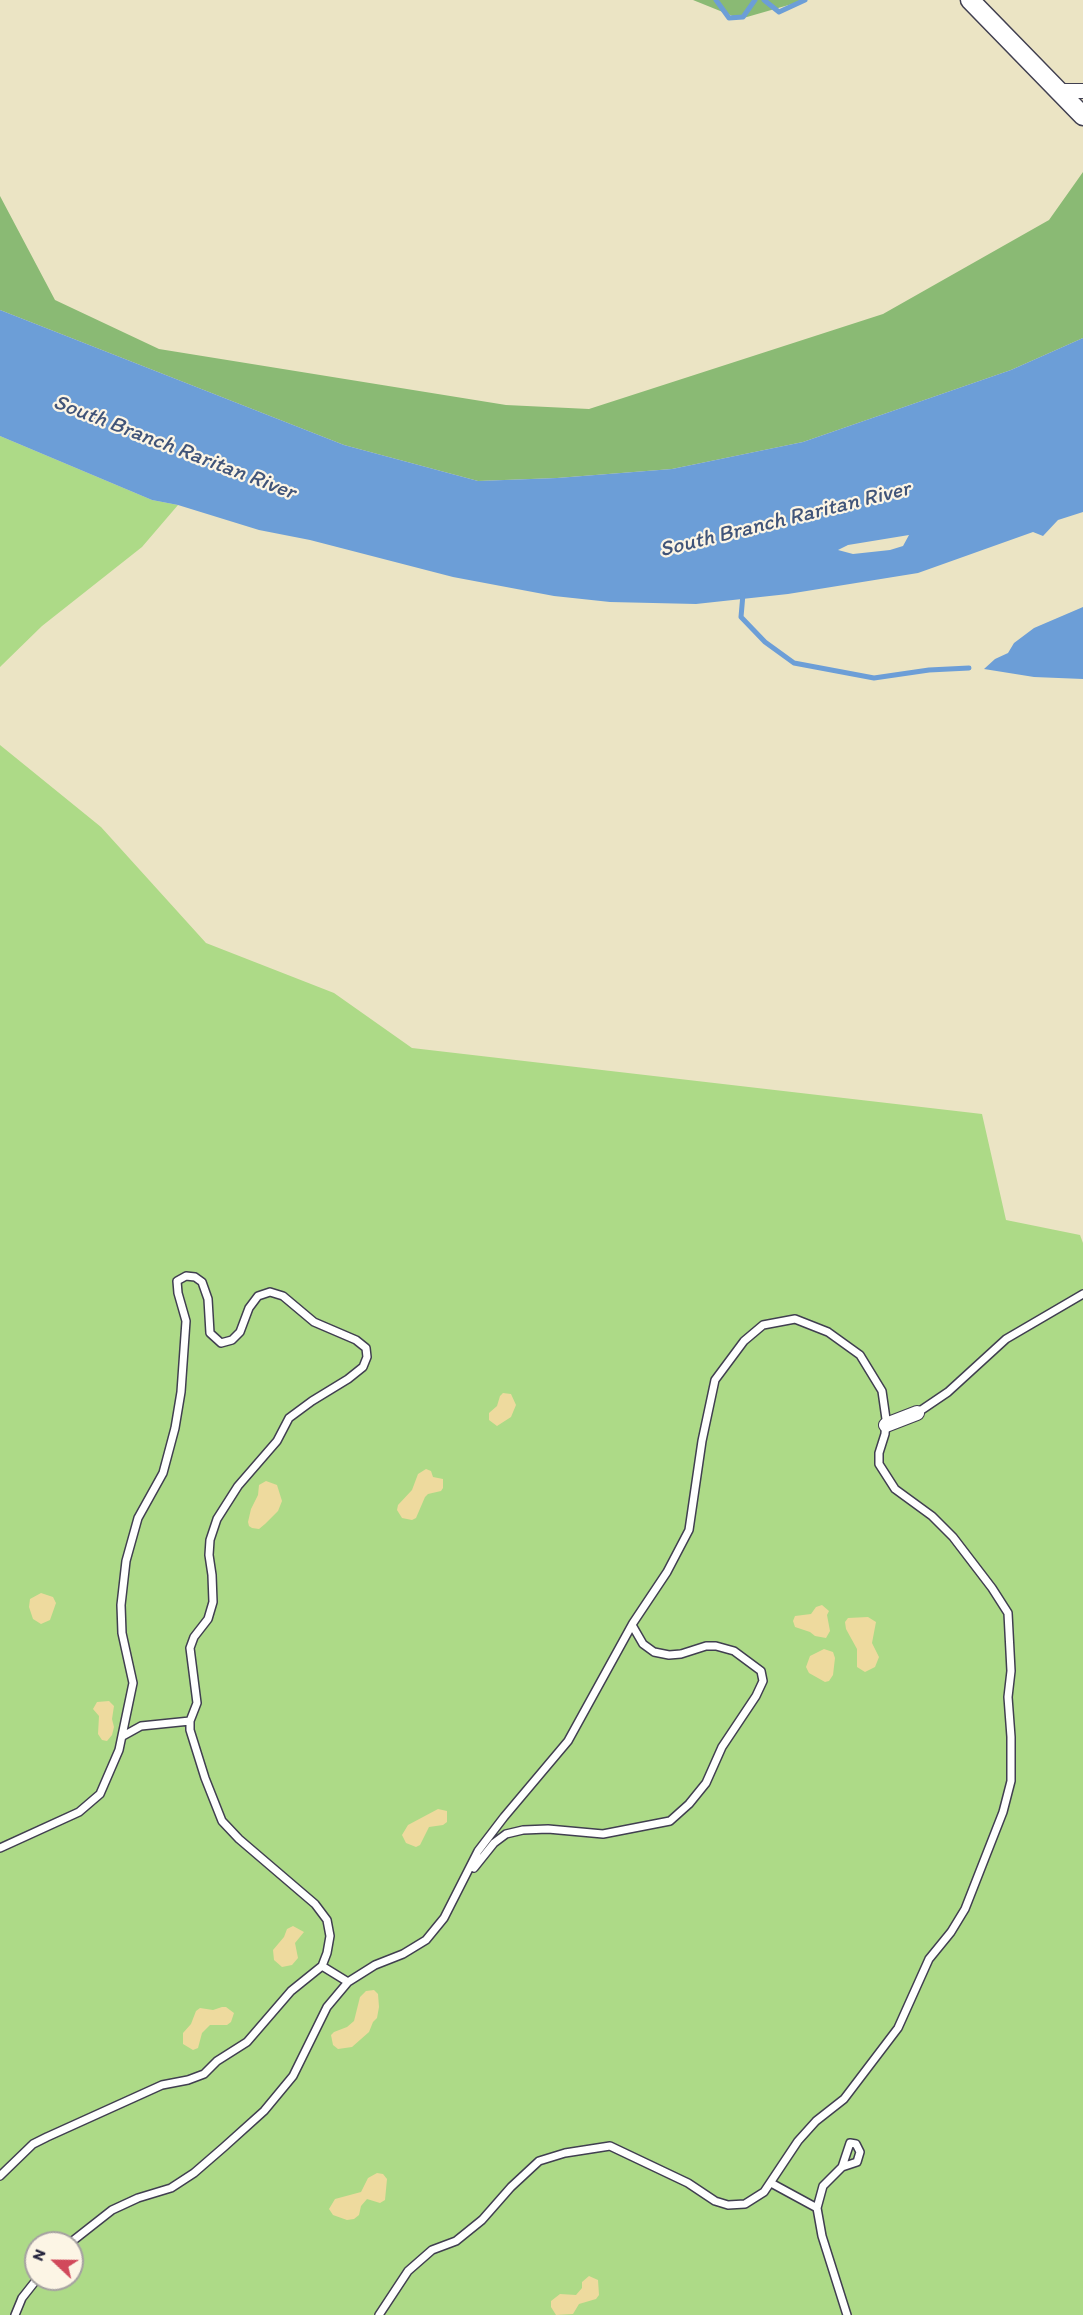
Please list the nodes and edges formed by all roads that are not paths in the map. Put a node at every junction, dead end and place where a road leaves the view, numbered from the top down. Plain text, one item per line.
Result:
1 (970, 0) edge
2 (1058, 91) junction
3 (1083, 92) edge
4 (1083, 116) edge
5 (1083, 1294) edge
6 (917, 1413) joint
7 (886, 1425) junction
8 (632, 1625) junction
9 (190, 1721) junction
10 (123, 1736) junction
11 (0, 1848) edge
12 (455, 1894) junction
13 (322, 1966) junction
14 (348, 1982) junction
15 (842, 2167) dead end
16 (0, 2176) edge
17 (771, 2183) junction
18 (817, 2208) junction
19 (84, 2232) edge
20 (28, 2291) edge
21 (15, 2315) edge
22 (379, 2315) edge
23 (847, 2315) edge

1 - 2 street
2 - 3 street
2 - 4 street
5 - 6 lane
6 - 7 street
7 - 8 lane
7 - 17 lane
8 - 12 lane
8 - 12 lane
9 - 10 lane
9 - 10 lane
9 - 13 lane
10 - 11 lane
12 - 14 lane
13 - 14 lane
13 - 16 lane
14 - 19 lane
15 - 18 lane
17 - 18 lane
17 - 22 lane
18 - 23 lane
20 - 21 lane

